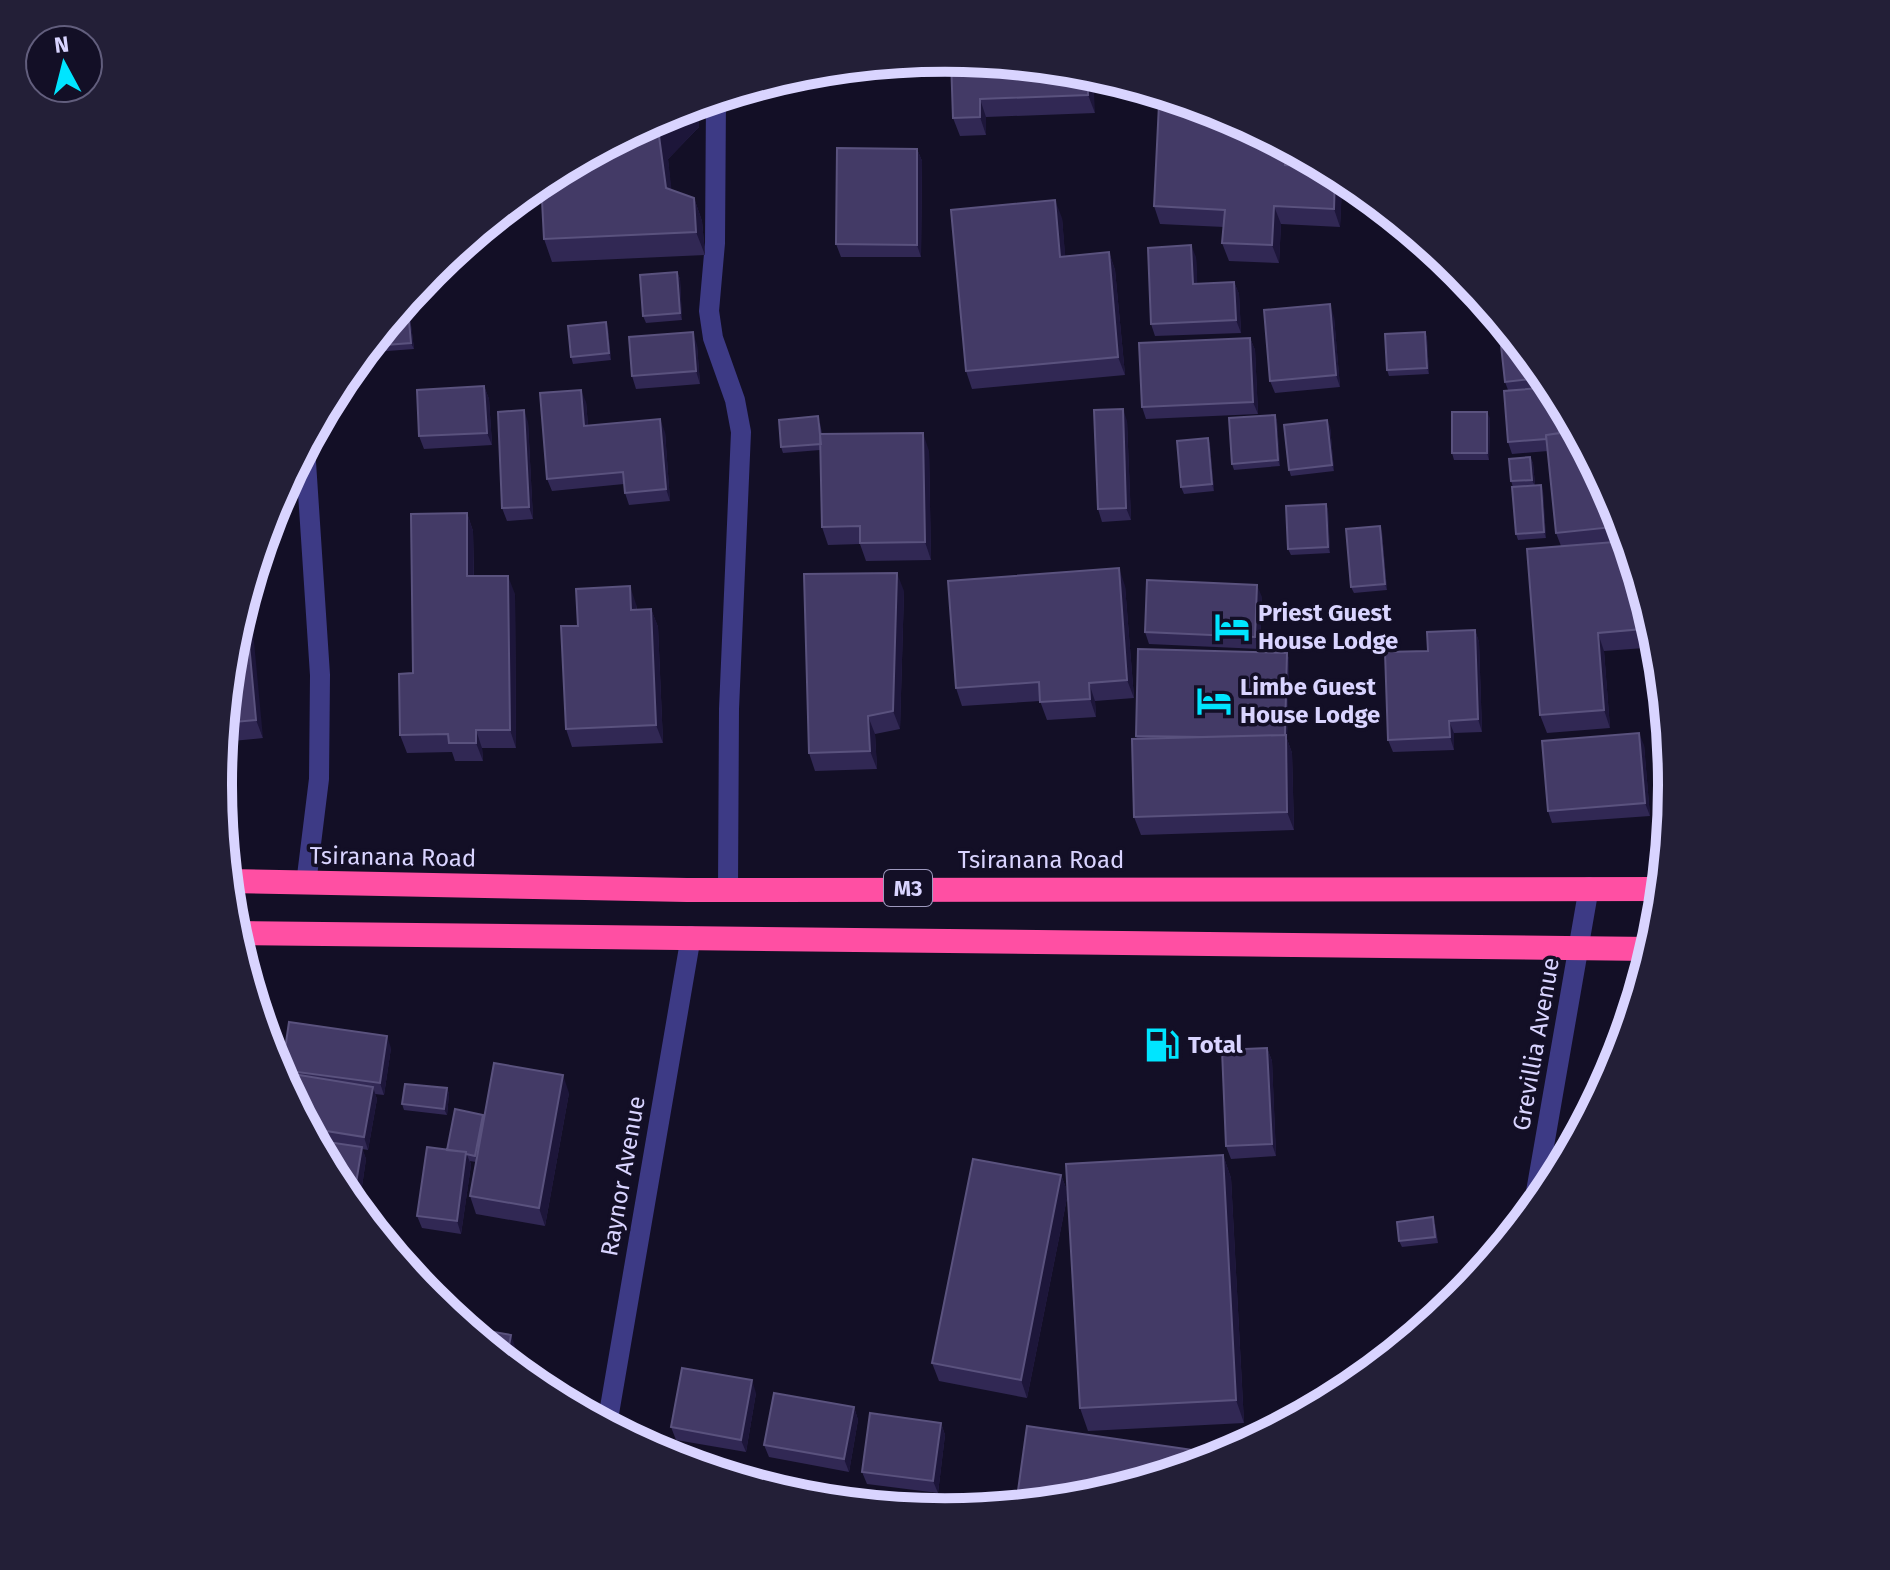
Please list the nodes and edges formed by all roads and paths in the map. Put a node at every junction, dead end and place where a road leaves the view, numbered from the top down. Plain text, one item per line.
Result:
1 (716, 110) edge
2 (306, 469) edge
3 (239, 881) edge
4 (306, 884) junction
5 (1589, 887) junction
6 (728, 888) junction
7 (1650, 889) edge
8 (248, 933) edge
9 (691, 936) junction
10 (1579, 946) junction
11 (1639, 948) edge
12 (1538, 1181) edge
13 (609, 1413) edge

1 - 6 street
2 - 4 street
3 - 4 highway, Tsiranana Road / M3
4 - 6 highway, Tsiranana Road / M3
5 - 6 highway, Tsiranana Road / M3
5 - 7 highway, Tsiranana Road / M3
5 - 10 street, Grevillia Avenue
8 - 9 highway, M3
9 - 10 highway, M3
9 - 13 street, Raynor Avenue
10 - 11 highway, M3
10 - 12 street, Grevillia Avenue

